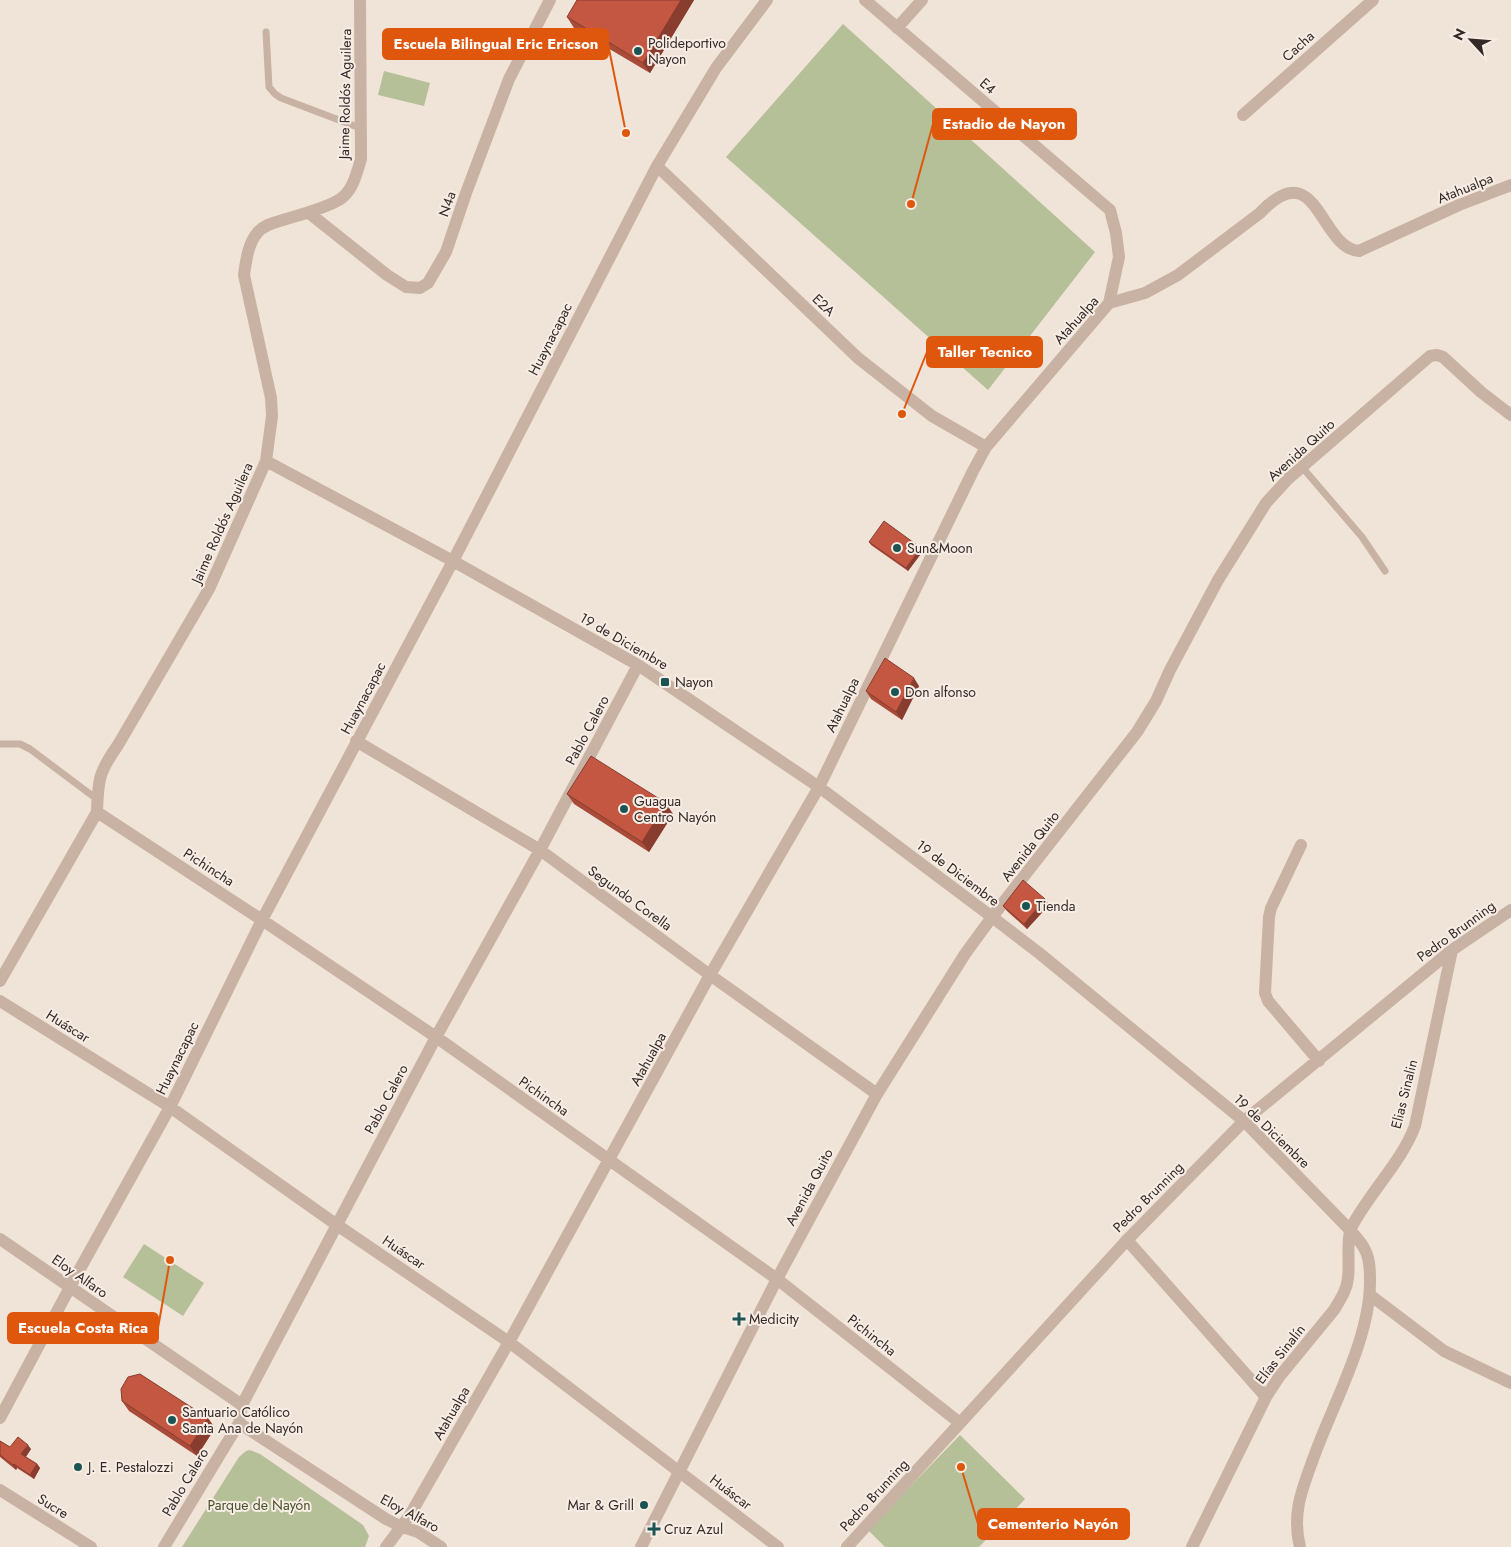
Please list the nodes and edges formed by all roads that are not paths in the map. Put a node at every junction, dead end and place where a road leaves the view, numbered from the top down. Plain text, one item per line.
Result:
1 (360, 0) edge
2 (550, 0) edge
3 (767, 0) edge
4 (865, 0) edge
5 (922, 0) edge
6 (1373, 0) edge
7 (897, 28) junction
8 (266, 32) dead end
9 (1243, 115) dead end
10 (360, 128) junction
11 (656, 166) junction
12 (1511, 185) edge
13 (309, 213) junction
14 (1110, 303) junction
15 (1511, 415) edge
16 (986, 447) junction
17 (266, 461) junction
18 (1302, 467) junction
19 (453, 561) junction
20 (1385, 571) dead end
21 (638, 665) junction
22 (356, 741) junction
23 (0, 744) edge
24 (819, 787) junction
25 (97, 806) junction
26 (1301, 845) dead end
27 (540, 850) junction
28 (1511, 910) edge
29 (992, 917) junction
30 (262, 920) junction
31 (1452, 950) junction
32 (710, 975) junction
33 (0, 981) edge
34 (0, 1001) edge
35 (436, 1037) junction
36 (1319, 1061) junction
37 (877, 1094) junction
38 (170, 1107) junction
39 (1244, 1122) junction
40 (610, 1160) junction
41 (337, 1225) junction
42 (1350, 1230) junction
43 (0, 1239) edge
44 (1127, 1240) junction
45 (777, 1278) junction
46 (70, 1288) junction
47 (1370, 1295) junction
48 (509, 1342) junction
49 (1511, 1384) edge
50 (1266, 1397) junction
51 (242, 1405) junction
52 (0, 1418) edge
53 (239, 1423) junction
54 (960, 1424) junction
55 (679, 1471) junction
56 (0, 1490) edge
57 (400, 1526) junction
58 (91, 1547) edge
59 (164, 1547) edge
60 (386, 1547) edge
61 (441, 1547) edge
62 (641, 1547) edge
63 (778, 1547) edge
64 (847, 1547) edge
65 (1192, 1547) edge
66 (1300, 1547) edge

1 - 10 street, Jaime Roldós Aguilera
2 - 13 street, N4a
3 - 11 street, Huaynacapac
4 - 7 street, E4
5 - 7 street
6 - 9 street, Cacha
7 - 14 street, E4
8 - 10 lane
10 - 13 street, Jaime Roldós Aguilera
11 - 16 street, E2A
11 - 19 street, Huaynacapac
12 - 14 street, Atahualpa
13 - 17 street, Jaime Roldós Aguilera
14 - 16 street, Atahualpa
15 - 18 street, Avenida Quito
16 - 24 street, Atahualpa
17 - 19 street, 19 de Diciembre
17 - 25 street, Jaime Roldós Aguilera
18 - 20 lane
18 - 29 street, Avenida Quito
19 - 21 street, 19 de Diciembre
19 - 22 street, Huaynacapac
21 - 24 street, 19 de Diciembre
21 - 27 street, Pablo Calero
22 - 27 street, Segundo Corella
22 - 30 street, Huaynacapac
23 - 25 lane
24 - 29 street, 19 de Diciembre
24 - 32 street, Atahualpa
25 - 30 street, Pichincha
25 - 33 street, Jaime Roldós Aguilera
26 - 36 street
27 - 32 street, Segundo Corella
27 - 35 street, Pablo Calero
28 - 31 street, Pedro Brunning
29 - 37 street, Avenida Quito
29 - 39 street, 19 de Diciembre
30 - 35 street, Pichincha
30 - 38 street, Huaynacapac
31 - 36 street, Pedro Brunning
31 - 42 street, Elias Sinalin
32 - 37 street, Segundo Corella
32 - 40 street, Atahualpa
34 - 38 street, Huáscar
35 - 40 street, Pichincha
35 - 41 street, Pablo Calero
36 - 39 street, Pedro Brunning
37 - 45 street, Avenida Quito
38 - 41 street, Huáscar
38 - 46 street, Huaynacapac
39 - 42 street, 19 de Diciembre
39 - 44 street, Pedro Brunning
40 - 45 street, Pichincha
40 - 48 street, Atahualpa
41 - 48 street, Huáscar
41 - 51 street, Pablo Calero
42 - 47 street, 19 de Diciembre
42 - 50 street, Elías Sinalín
43 - 46 street, Eloy Alfaro
44 - 50 street
44 - 54 street, Pedro Brunning
45 - 54 street, Pichincha
45 - 55 street, Avenida Quito
46 - 51 street, Eloy Alfaro
46 - 52 street, Huaynacapac
47 - 49 street
47 - 66 street, 19 de Diciembre
48 - 55 street, Huáscar
48 - 57 street, Atahualpa
50 - 65 street, Elías Sinalín
51 - 53 street, Pablo Calero
53 - 57 street, Eloy Alfaro
53 - 59 street, Pablo Calero
54 - 64 street, Pedro Brunning
55 - 62 street, Avenida Quito
55 - 63 street, Huáscar
56 - 58 street, Sucre
57 - 60 street, Atahualpa
57 - 61 street, Eloy Alfaro

